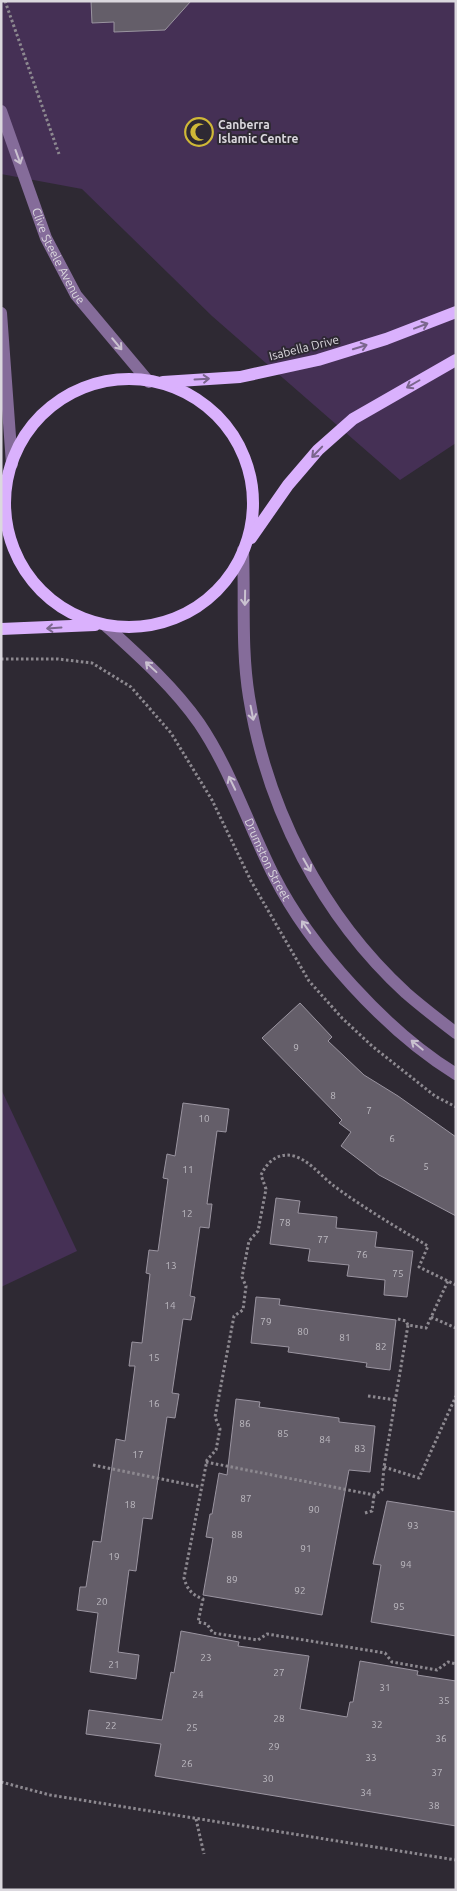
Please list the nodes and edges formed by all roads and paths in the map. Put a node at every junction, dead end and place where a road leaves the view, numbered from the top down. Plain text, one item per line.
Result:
1 (5, 1) edge
2 (1, 111) edge
3 (59, 154) dead end
4 (456, 312) edge
5 (1, 313) edge
6 (456, 360) edge
7 (151, 382) junction
8 (8, 469) edge
9 (244, 548) junction
10 (104, 624) junction
11 (1, 629) edge
12 (1, 659) edge
13 (456, 1034) edge
14 (456, 1074) edge
15 (456, 1107) edge
16 (448, 1281) junction
17 (456, 1285) edge
18 (431, 1316) junction
19 (398, 1319) dead end
20 (408, 1325) junction
21 (456, 1328) edge
22 (368, 1396) dead end
23 (456, 1396) edge
24 (396, 1400) junction
25 (206, 1462) junction
26 (93, 1465) dead end
27 (384, 1467) junction
28 (201, 1487) junction
29 (374, 1495) junction
30 (365, 1513) dead end
31 (456, 1664) edge
32 (1, 1782) edge
33 (196, 1819) junction
34 (204, 1854) dead end
35 (456, 1860) edge

1 - 3 path
2 -> 7 street, Clive Steele Avenue
7 -> 4 main road, Isabella Drive
5 - 8 street
6 -> 9 main road
7 - 8 main road
7 - 9 main road
8 - 10 main road
9 - 10 main road
9 -> 13 street
10 -> 11 main road
14 -> 10 street, Drumston Street
12 - 15 path
16 - 17 path
16 - 18 path
16 - 25 path
18 - 20 path
18 - 21 path
19 - 20 path
20 - 24 path
22 - 24 path
23 - 27 path
24 - 27 path
25 - 28 path
25 - 29 path
26 - 28 path
27 - 29 path
28 - 31 path
29 - 30 path
32 - 33 path
33 - 34 path
33 - 35 path

